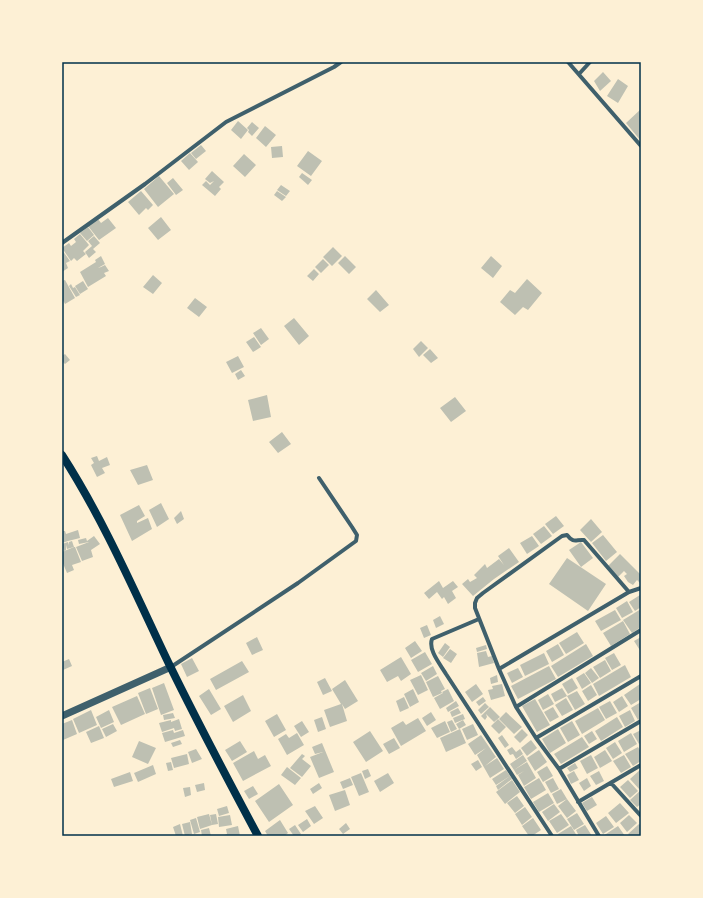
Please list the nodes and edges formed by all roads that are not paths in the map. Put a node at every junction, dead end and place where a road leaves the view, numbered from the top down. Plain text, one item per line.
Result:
1 (341, 62) edge
2 (568, 62) edge
3 (590, 62) edge
4 (579, 74) junction
5 (641, 146) edge
6 (62, 243) edge
7 (62, 455) edge
8 (319, 478) dead end
9 (640, 588) edge
10 (629, 592) junction
11 (479, 619) junction
12 (641, 630) edge
13 (171, 667) junction
14 (499, 669) junction
15 (641, 676) edge
16 (516, 707) junction
17 (62, 716) edge
18 (641, 721) edge
19 (536, 738) junction
20 (641, 765) edge
21 (559, 769) junction
22 (611, 783) junction
23 (578, 802) junction
24 (641, 816) edge
25 (258, 836) edge
26 (552, 836) edge
27 (599, 836) edge

1 - 6 street
2 - 4 street
3 - 4 street
4 - 5 street
7 - 13 main road
8 - 13 street
9 - 10 street
10 - 11 street
10 - 14 street
11 - 14 street
11 - 26 street
12 - 16 street
13 - 17 street
13 - 25 main road
14 - 16 street
15 - 19 street
16 - 19 street
18 - 21 street
19 - 21 street
20 - 22 street
21 - 23 street
22 - 23 street
22 - 24 street
23 - 27 street

